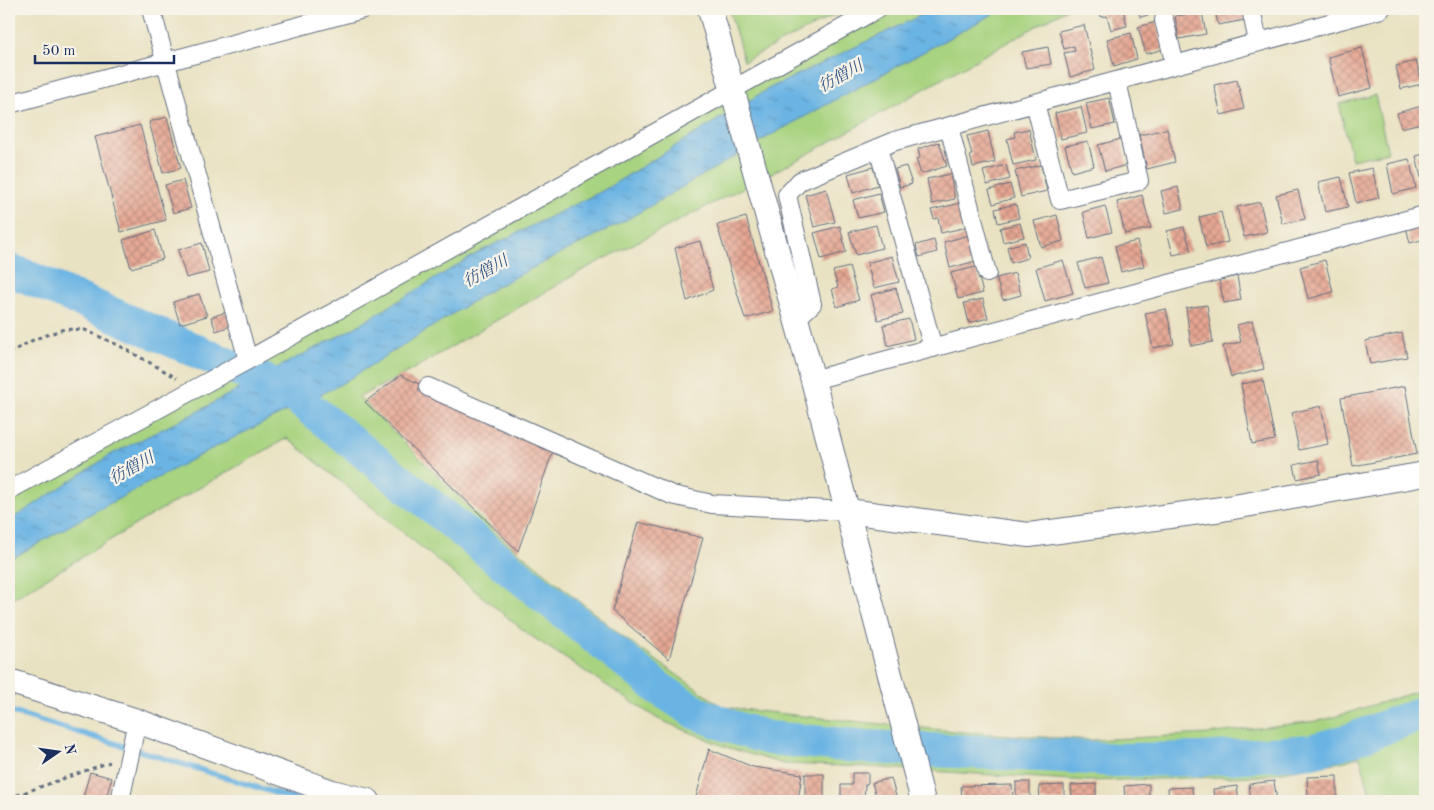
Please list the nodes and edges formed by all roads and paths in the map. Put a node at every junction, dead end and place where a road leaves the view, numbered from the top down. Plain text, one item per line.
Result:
1 (151, 9) edge
2 (362, 9) edge
3 (710, 9) edge
4 (877, 9) edge
5 (1251, 9) edge
6 (1381, 9) edge
7 (1164, 20) dead end
8 (1258, 42) junction
9 (165, 62) junction
10 (1175, 65) junction
11 (1117, 81) junction
12 (733, 94) junction
13 (1035, 103) junction
14 (9, 104) edge
15 (949, 127) junction
16 (878, 148) junction
17 (1425, 215) edge
18 (987, 272) dead end
19 (796, 319) junction
20 (933, 348) junction
21 (9, 353) edge
22 (248, 360) junction
23 (813, 380) junction
24 (428, 387) dead end
25 (195, 388) junction
26 (1425, 474) edge
27 (9, 490) edge
28 (848, 511) junction
29 (9, 681) edge
30 (137, 721) junction
31 (130, 756) junction
32 (9, 798) edge
33 (120, 801) edge
34 (368, 801) edge
35 (923, 801) edge

1 - 9 street
2 - 9 street
3 - 12 street
4 - 12 street
5 - 8 street
6 - 8 street
7 - 10 street
8 - 10 street
9 - 14 street
9 - 22 street
10 - 11 street
11 - 13 street
11 - 13 street
12 - 19 street
12 - 22 street
13 - 15 street
15 - 16 street
15 - 18 street
16 - 19 street
16 - 20 street
17 - 20 street
19 - 23 street
20 - 23 street
21 - 25 path
22 - 25 street
23 - 28 street
24 - 28 street
25 - 27 street
26 - 28 street
28 - 35 street
29 - 30 street
30 - 31 street
30 - 34 street
31 - 32 path
31 - 33 street

